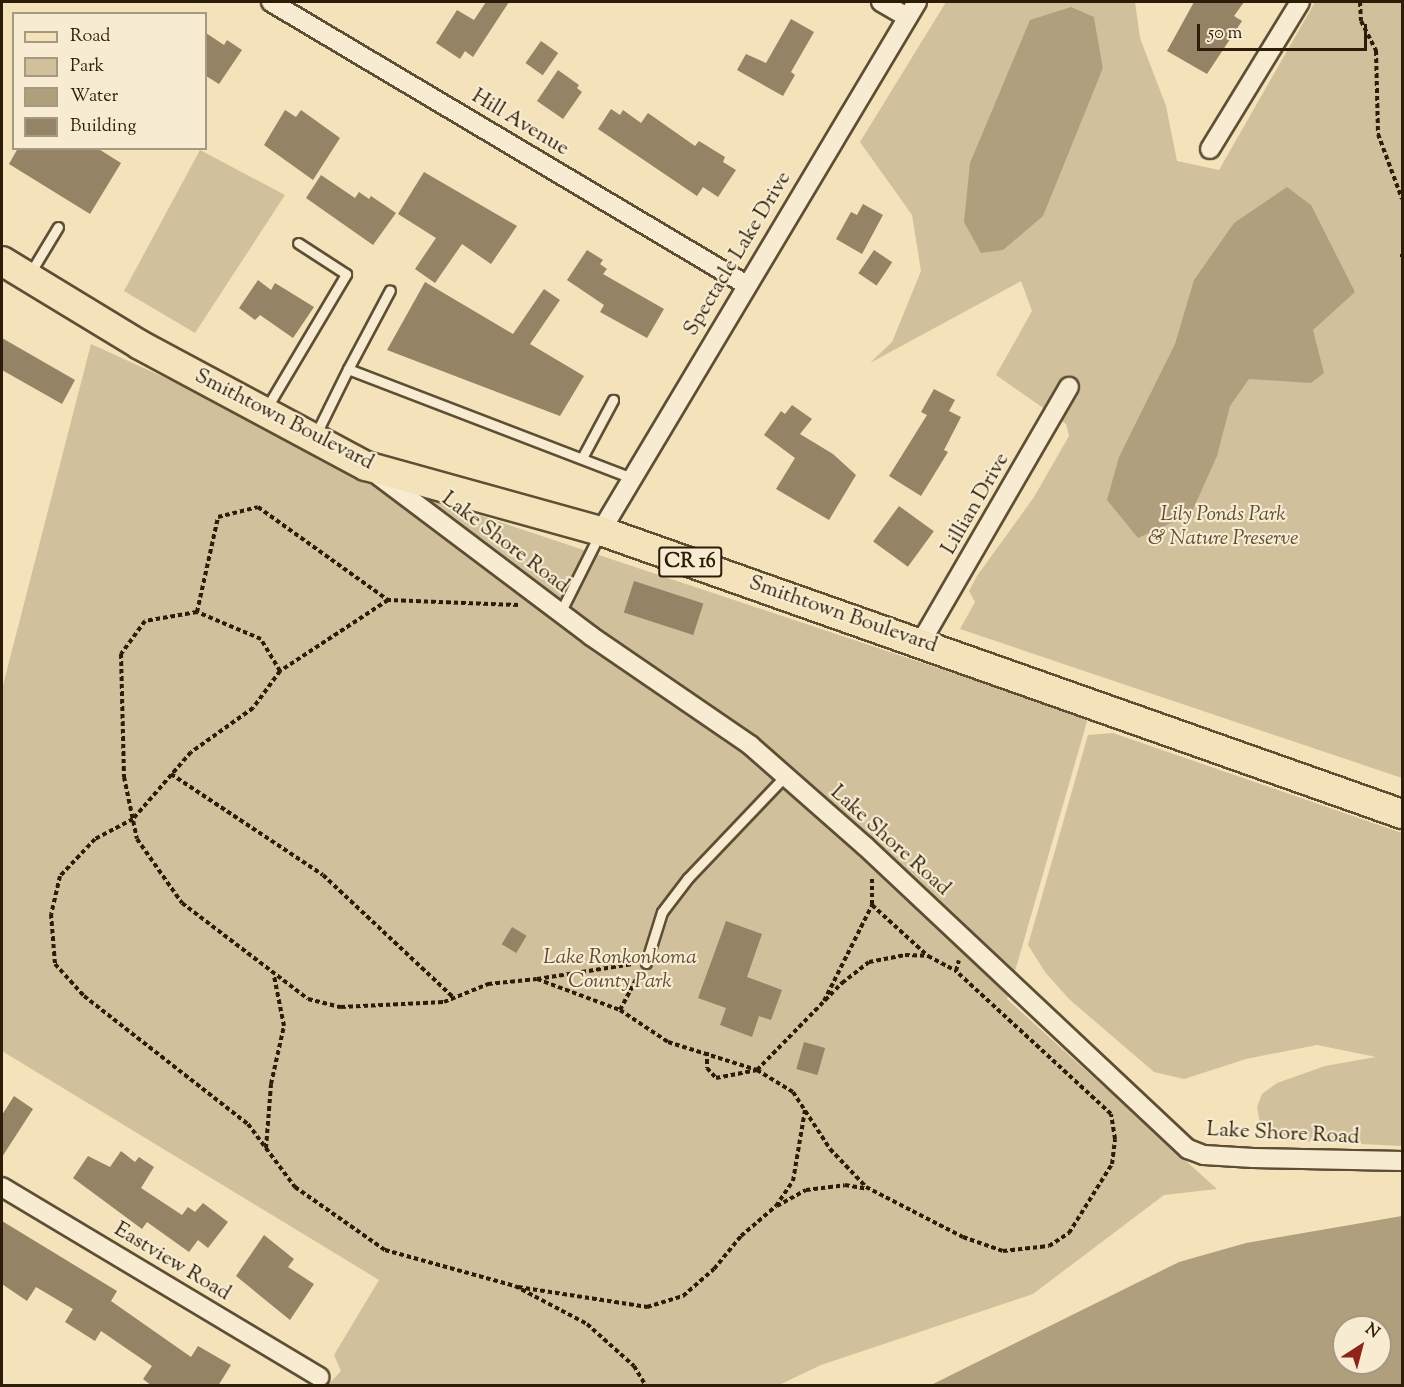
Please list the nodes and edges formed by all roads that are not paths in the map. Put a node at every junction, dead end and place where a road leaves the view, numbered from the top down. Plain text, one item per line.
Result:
1 (271, 2) edge
2 (880, 2) edge
3 (1300, 2) edge
4 (912, 9) edge
5 (1210, 149) dead end
6 (58, 227) dead end
7 (298, 243) dead end
8 (2, 261) edge
9 (28, 277) junction
10 (746, 284) junction
11 (390, 290) dead end
12 (348, 369) junction
13 (1069, 387) dead end
14 (613, 400) dead end
15 (264, 411) junction
16 (314, 438) junction
17 (582, 458) junction
18 (366, 466) junction
19 (632, 478) junction
20 (601, 531) junction
21 (560, 613) junction
22 (921, 642) junction
23 (785, 776) junction
24 (1402, 814) edge
25 (646, 963) road end
26 (1402, 1161) edge
27 (2, 1187) edge
28 (319, 1377) dead end

1 - 10 street, Hill Avenue
2 - 4 street
3 - 5 street
4 - 10 street, Spectacle Lake Drive
6 - 9 lane
7 - 15 lane
8 - 9 main road, Smithtown Boulevard / CR 16
9 - 15 main road, Smithtown Boulevard / CR 16
10 - 19 street, Spectacle Lake Drive
11 - 12 lane
12 - 16 lane
12 - 17 lane
13 - 22 street, Lillian Drive
14 - 17 lane
15 - 16 main road, Smithtown Boulevard / CR 16
16 - 18 main road, Smithtown Boulevard / CR 16
17 - 19 lane
18 - 20 main road, Smithtown Boulevard / CR 16
18 - 21 street, Lake Shore Road
19 - 20 street, Spectacle Lake Drive
20 - 21 lane
20 - 22 main road, Smithtown Boulevard / CR 16
21 - 23 street, Lake Shore Road
22 - 24 main road, Smithtown Boulevard / CR 16
23 - 25 lane
23 - 26 street, Lake Shore Road
27 - 28 street, Eastview Road

